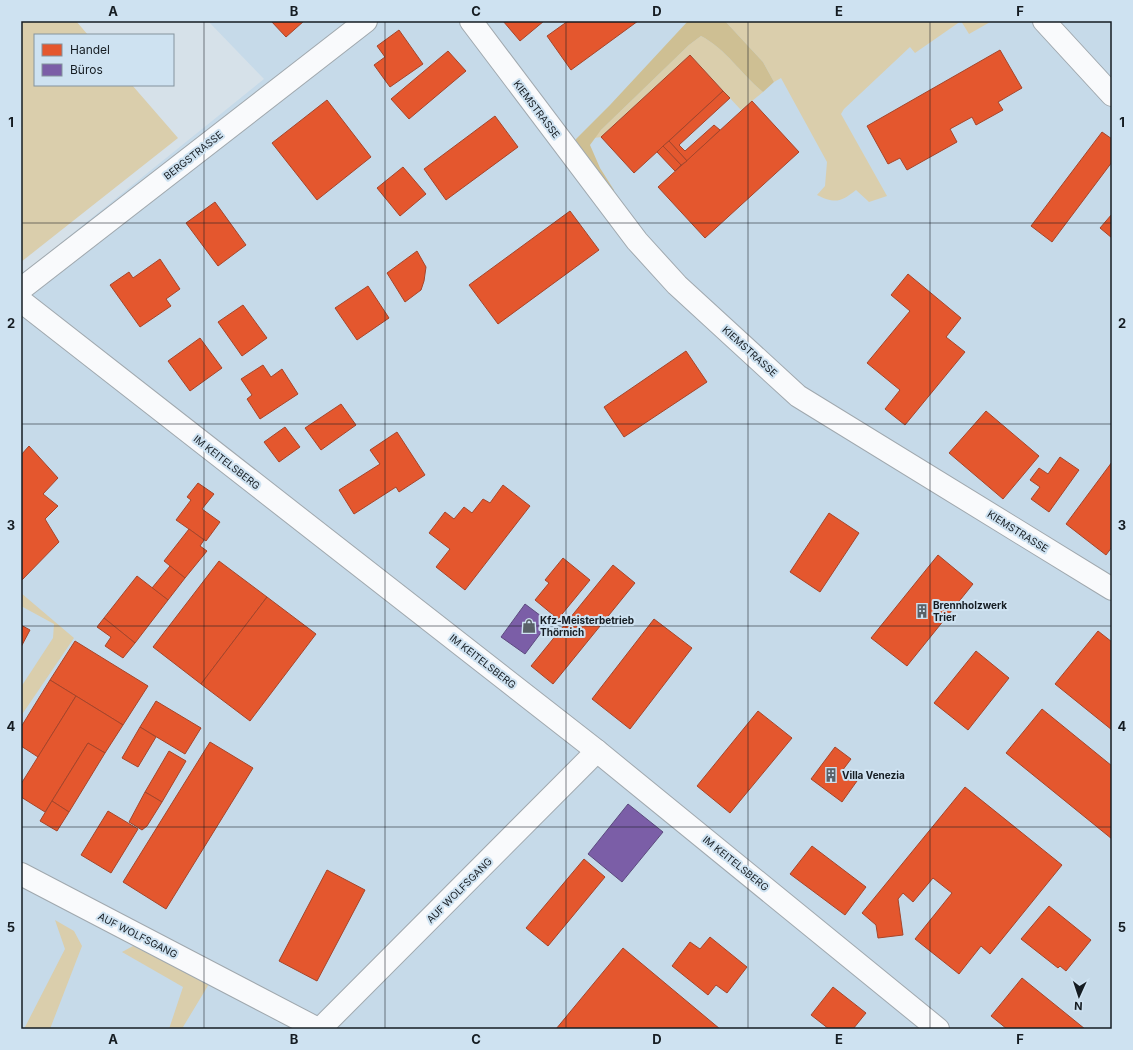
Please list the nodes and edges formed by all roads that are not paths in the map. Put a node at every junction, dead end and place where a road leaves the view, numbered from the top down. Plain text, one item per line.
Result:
1 (366, 21) edge
2 (471, 21) edge
3 (1044, 21) edge
4 (1112, 95) edge
5 (21, 289) edge
6 (21, 301) edge
7 (1112, 589) edge
8 (597, 750) junction
9 (21, 874) edge
10 (319, 1029) edge
11 (938, 1029) edge

1 - 5 street, BERGSTRASSE
2 - 7 street, KIEMSTRASSE
3 - 4 street
6 - 8 street, IM KEITELSBERG
8 - 10 street, AUF WOLFSGANG
8 - 11 street, IM KEITELSBERG
9 - 10 street, AUF WOLFSGANG

